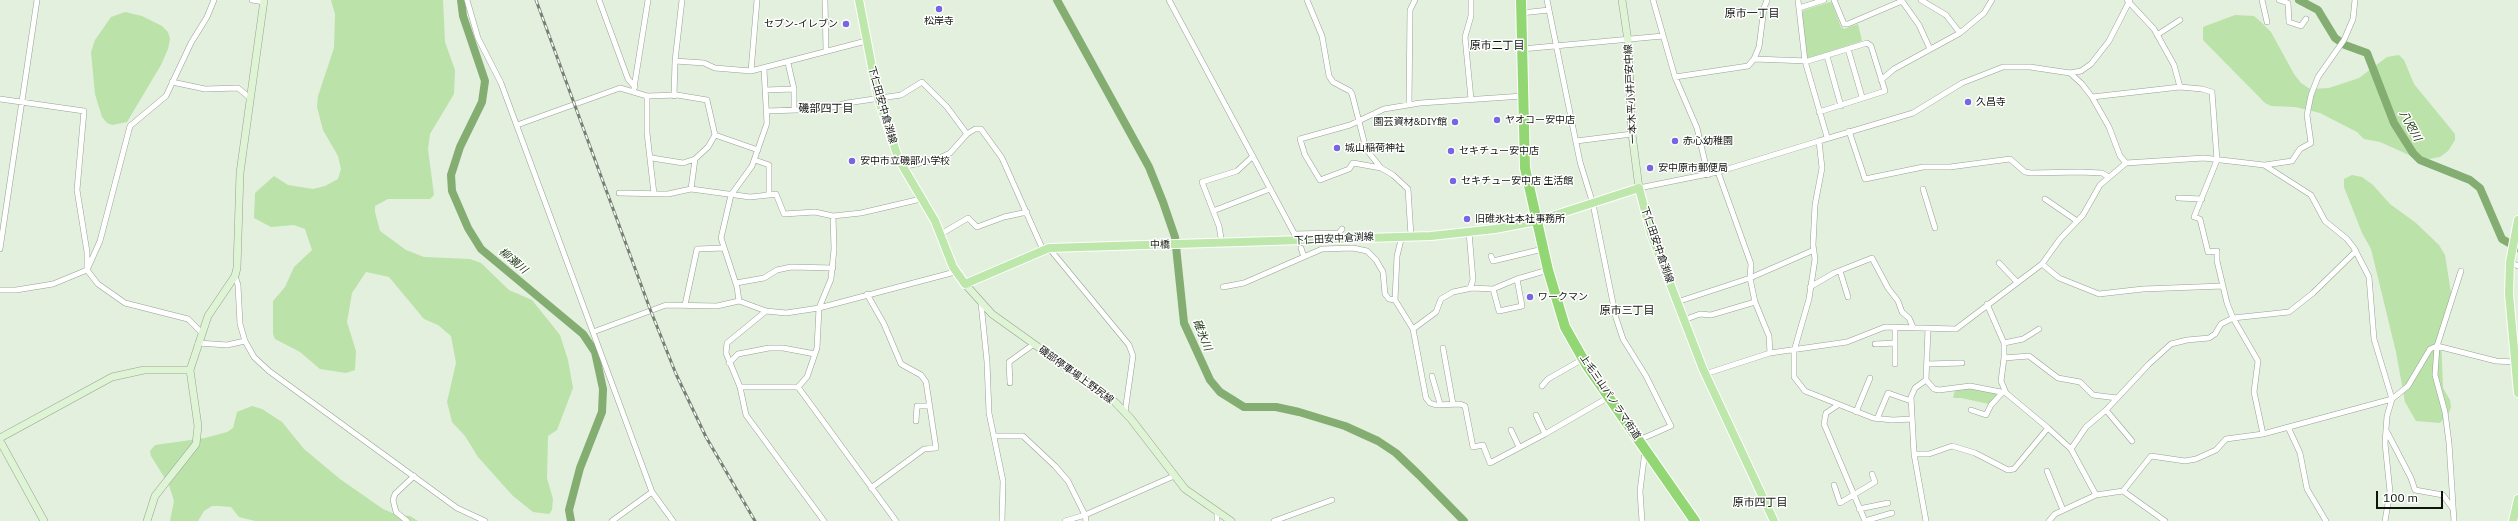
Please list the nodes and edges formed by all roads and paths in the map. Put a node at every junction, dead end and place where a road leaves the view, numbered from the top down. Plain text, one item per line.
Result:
1 (37, 0) edge
2 (214, 0) edge
3 (252, 0) edge
4 (467, 0) edge
5 (599, 0) edge
6 (648, 0) edge
7 (682, 0) edge
8 (757, 0) edge
9 (824, 0) edge
10 (859, 0) edge
11 (1169, 0) edge
12 (1308, 0) edge
13 (1416, 0) edge
14 (1471, 0) edge
15 (1521, 0) edge
16 (1547, 0) edge
17 (1622, 0) edge
18 (1653, 0) edge
19 (1767, 0) edge
20 (1798, 0) edge
21 (1824, 0) edge
22 (1834, 0) edge
23 (1902, 0) edge
24 (1992, 0) edge
25 (2129, 0) edge
26 (2262, 0) edge
27 (2279, 0) edge
28 (2355, 0) edge
29 (264, 1) edge
30 (1925, 1) edge
31 (1799, 8) junction
32 (1549, 10) junction
33 (1521, 13) junction
34 (2306, 19) dead end
35 (2180, 20) dead end
36 (2267, 22) dead end
37 (1960, 33) junction
38 (2157, 35) junction
39 (1663, 36) junction
40 (866, 41) junction
41 (1628, 41) junction
42 (1556, 45) junction
43 (1522, 49) junction
44 (1848, 49) junction
45 (1930, 49) junction
46 (826, 50) junction
47 (1827, 56) junction
48 (1754, 59) junction
49 (675, 61) junction
50 (1805, 61) junction
51 (788, 63) junction
52 (764, 70) junction
53 (751, 71) junction
54 (2070, 73) junction
55 (1674, 77) junction
56 (1881, 80) junction
57 (172, 82) junction
58 (2180, 87) junction
59 (794, 88) junction
60 (633, 89) junction
61 (765, 90) junction
62 (647, 96) junction
63 (674, 96) junction
64 (1523, 96) junction
65 (1862, 97) junction
66 (2092, 97) junction
67 (250, 98) junction
68 (878, 98) junction
69 (0, 99) edge
70 (1471, 99) junction
71 (21, 102) junction
72 (1409, 105) junction
73 (1841, 106) junction
74 (794, 110) junction
75 (767, 111) junction
76 (1820, 112) junction
77 (1359, 121) junction
78 (517, 125) junction
79 (1849, 131) junction
80 (967, 134) junction
81 (1632, 134) junction
82 (715, 135) junction
83 (1827, 137) junction
84 (1819, 140) junction
85 (1576, 141) junction
86 (758, 150) junction
87 (1253, 156) junction
88 (652, 158) junction
89 (695, 159) junction
90 (754, 160) junction
91 (2217, 160) junction
92 (2126, 163) junction
93 (2264, 165) junction
94 (901, 167) junction
95 (1380, 168) junction
96 (1718, 172) junction
97 (1708, 175) junction
98 (2109, 177) junction
99 (1639, 188) junction
100 (690, 189) junction
101 (1270, 189) junction
102 (1923, 189) dead end
103 (619, 193) dead end
104 (654, 194) junction
105 (731, 195) junction
106 (769, 195) junction
107 (2178, 198) dead end
108 (921, 199) junction
109 (2202, 199) junction
110 (2045, 200) dead end
111 (1593, 204) junction
112 (1213, 211) junction
113 (1027, 212) junction
114 (833, 216) junction
115 (2518, 220) edge
116 (1536, 221) junction
117 (2077, 221) junction
118 (1935, 228) dead end
119 (1342, 232) dead end
120 (1469, 232) junction
121 (941, 234) junction
122 (1402, 236) junction
123 (1411, 236) junction
124 (1218, 244) junction
125 (724, 248) junction
126 (1301, 248) dead end
127 (0, 249) edge
128 (1046, 249) junction
129 (1543, 249) junction
130 (1814, 250) junction
131 (2356, 251) junction
132 (1491, 256) dead end
133 (1304, 257) junction
134 (1999, 263) dead end
135 (2042, 264) junction
136 (2514, 264) edge
137 (833, 268) junction
138 (87, 270) junction
139 (1548, 270) junction
140 (1840, 271) junction
141 (2461, 271) dead end
142 (955, 272) junction
143 (235, 276) junction
144 (1750, 278) junction
145 (1517, 279) junction
146 (2017, 282) junction
147 (736, 283) junction
148 (965, 284) junction
149 (2223, 286) junction
150 (1223, 287) dead end
151 (1810, 287) junction
152 (1470, 288) junction
153 (1493, 289) junction
154 (0, 290) edge
155 (866, 294) junction
156 (1848, 297) dead end
157 (1394, 300) junction
158 (739, 301) junction
159 (1677, 302) junction
160 (1755, 302) junction
161 (981, 303) junction
162 (1987, 304) junction
163 (685, 306) junction
164 (819, 308) junction
165 (766, 311) junction
166 (2233, 318) junction
167 (1684, 320) junction
168 (1895, 327) junction
169 (1913, 327) junction
170 (1928, 328) junction
171 (1412, 329) junction
172 (2039, 329) dead end
173 (201, 332) junction
174 (593, 332) junction
175 (245, 341) junction
176 (2004, 342) junction
177 (1895, 343) junction
178 (198, 344) junction
179 (1034, 344) junction
180 (1875, 344) dead end
181 (2437, 346) junction
182 (1443, 348) dead end
183 (1794, 351) junction
184 (1770, 353) junction
185 (815, 354) junction
186 (2004, 358) junction
187 (1583, 359) junction
188 (2515, 362) junction
189 (729, 363) junction
190 (1962, 363) dead end
191 (1895, 364) dead end
192 (1927, 364) junction
193 (190, 370) junction
194 (1705, 374) junction
195 (1432, 376) dead end
196 (1870, 378) dead end
197 (1926, 380) junction
198 (1010, 383) dead end
199 (1542, 386) dead end
200 (740, 387) junction
201 (798, 387) junction
202 (2005, 393) junction
203 (2518, 394) edge
204 (1609, 397) junction
205 (2117, 398) junction
206 (2392, 399) junction
207 (1911, 401) junction
208 (1440, 404) junction
209 (1453, 404) junction
210 (1838, 405) junction
211 (929, 406) junction
212 (1971, 410) dead end
213 (2106, 410) junction
214 (1125, 412) junction
215 (1856, 412) junction
216 (1536, 416) dead end
217 (1876, 419) junction
218 (1912, 419) junction
219 (916, 421) dead end
220 (2288, 427) junction
221 (2048, 428) junction
222 (1511, 430) dead end
223 (2387, 432) junction
224 (1545, 434) junction
225 (2263, 434) junction
226 (995, 436) junction
227 (0, 438) edge
228 (1639, 440) junction
229 (0, 441) edge
230 (2132, 441) dead end
231 (1519, 447) junction
232 (2072, 449) junction
233 (1645, 450) junction
234 (1914, 454) junction
235 (2047, 472) dead end
236 (1872, 474) dead end
237 (414, 476) junction
238 (1174, 476) junction
239 (1834, 485) dead end
240 (871, 488) junction
241 (2122, 491) junction
242 (652, 492) junction
243 (1853, 495) junction
244 (2096, 495) junction
245 (2518, 499) edge
246 (1332, 500) dead end
247 (1888, 503) dead end
248 (1859, 509) junction
249 (2453, 509) junction
250 (2063, 510) junction
251 (1217, 512) junction
252 (1892, 513) dead end
253 (1085, 515) junction
254 (44, 521) edge
255 (147, 521) edge
256 (408, 521) edge
257 (485, 521) edge
258 (612, 521) edge
259 (673, 521) edge
260 (824, 521) edge
261 (896, 521) edge
262 (1002, 521) edge
263 (1065, 521) edge
264 (1086, 521) edge
265 (1217, 521) edge
266 (1232, 521) edge
267 (1274, 521) edge
268 (1642, 521) edge
269 (1695, 521) edge
270 (1774, 521) edge
271 (1926, 521) edge
272 (2049, 521) edge
273 (2165, 521) edge
274 (2326, 521) edge
275 (2385, 521) edge
276 (2454, 521) edge
277 (2513, 521) edge

1 - 71 street
2 - 57 street
3 - 29 street
4 - 78 street
5 - 60 street
6 - 60 street
7 - 49 street
8 - 53 street
9 - 46 street
10 - 40 main road, 下仁田安中倉渕線
11 - 87 street
12 - 77 street
13 - 72 street
14 - 70 street
15 - 33 highway, 上毛三山パノラマ街道
16 - 32 street
17 - 41 street, 一本木平小井戸安中線
18 - 39 street
19 - 48 street
20 - 31 street
21 - 31 street
22 - 23 street
23 - 45 street
24 - 37 street
25 - 38 street
25 - 54 street
26 - 36 street
27 - 34 street
28 - 93 street
29 - 67 street
30 - 37 street
31 - 50 street
32 - 33 street
32 - 42 street
33 - 43 highway, 上毛三山パノラマ街道
35 - 38 street
37 - 45 street
38 - 58 street
39 - 41 street
39 - 55 street
40 - 46 street
40 - 68 main road, 下仁田安中倉渕線
41 - 42 street
41 - 81 street, 一本木平小井戸安中線
42 - 43 street
42 - 85 street
43 - 64 highway, 上毛三山パノラマ街道
44 - 47 street
44 - 56 street
44 - 65 street
45 - 56 street
46 - 51 street
47 - 50 street
47 - 73 street
48 - 50 street
48 - 55 street
49 - 53 street
49 - 63 street
50 - 76 street
51 - 52 street
51 - 59 street
52 - 53 street
52 - 61 street
54 - 66 street
54 - 79 street
55 - 97 street
56 - 65 street
57 - 67 street
57 - 138 street
58 - 66 street
58 - 91 street
59 - 61 street
59 - 74 street
60 - 62 street
60 - 78 street
61 - 75 street
62 - 63 street
62 - 88 street
63 - 82 street
64 - 70 street
64 - 116 highway, 上毛三山パノラマ街道
65 - 73 street
66 - 92 street
67 - 143 street
68 - 74 street
68 - 80 street
68 - 94 main road, 下仁田安中倉渕線
69 - 71 street
70 - 72 street
71 - 127 street
71 - 138 street
72 - 77 street
73 - 76 street
74 - 75 street
75 - 86 street
76 - 83 street
77 - 95 street
77 - 95 street
78 - 174 street
79 - 83 street
79 - 98 street
80 - 94 street
80 - 113 street
81 - 85 street
81 - 99 street, 一本木平小井戸安中線
82 - 86 street
82 - 89 street
83 - 84 street
84 - 96 street
84 - 130 street
85 - 111 street
86 - 90 street
87 - 101 street
87 - 112 street
88 - 89 street
88 - 104 street
89 - 100 street
90 - 105 street
90 - 106 street
91 - 92 street
91 - 93 street
91 - 109 street
92 - 98 street
93 - 131 street
94 - 108 main road, 下仁田安中倉渕線
95 - 123 street
96 - 97 street
96 - 144 street
97 - 99 street
98 - 117 street
99 - 111 main road, 下仁田安中倉渕線
99 - 159 main road, 下仁田安中倉渕線
100 - 104 street
100 - 105 street
101 - 112 street
101 - 119 street
102 - 118 street
103 - 104 street
105 - 106 street
105 - 125 street
106 - 114 street
107 - 109 street
108 - 114 street
108 - 121 main road, 下仁田安中倉渕線
109 - 149 street
110 - 117 street
111 - 116 main road, 下仁田安中倉渕線
111 - 228 street
112 - 124 street
113 - 121 street
113 - 128 street
114 - 137 street
115 - 136 main road
116 - 120 main road, 下仁田安中倉渕線
116 - 129 highway, 上毛三山パノラマ街道
117 - 135 street
120 - 123 main road, 下仁田安中倉渕線
120 - 152 street
121 - 142 main road, 下仁田安中倉渕線
122 - 123 main road, 下仁田安中倉渕線
122 - 124 main road, 下仁田安中倉渕線
122 - 157 street
124 - 128 main road, 中橋
125 - 147 street
125 - 163 street
126 - 133 street
128 - 148 main road
128 - 214 street
129 - 132 street
129 - 139 highway, 上毛三山パノラマ街道
130 - 144 street
130 - 151 street
131 - 166 street
131 - 206 street
133 - 150 street
133 - 157 street
134 - 146 street
135 - 146 street
135 - 149 street
136 - 188 main road
137 - 147 street
137 - 164 street
138 - 154 street
138 - 173 street
139 - 145 street
139 - 187 highway, 上毛三山パノラマ街道
140 - 151 street
140 - 156 street
140 - 169 street
141 - 181 street
142 - 148 main road, 下仁田安中倉渕線
142 - 155 street
143 - 173 street
143 - 175 street
144 - 159 street
144 - 160 street
145 - 153 street
145 - 153 street
146 - 162 street
147 - 158 street
148 - 161 street, 磯部停車場上野尻線
149 - 166 street
151 - 183 street
152 - 153 street
152 - 171 street
155 - 164 street
155 - 211 street
157 - 171 street
158 - 163 street
158 - 165 street
159 - 167 main road, 下仁田安中倉渕線
160 - 167 street
160 - 184 street
161 - 179 street, 磯部停車場上野尻線
161 - 226 street
162 - 170 street
162 - 176 street
163 - 174 street
164 - 165 street
164 - 185 street
165 - 189 street
166 - 205 street
166 - 225 street
167 - 194 main road, 下仁田安中倉渕線
168 - 169 street
168 - 177 street
168 - 183 street
169 - 170 street
170 - 192 street
171 - 208 street
172 - 176 street
173 - 178 street
174 - 242 street
175 - 178 street
175 - 237 street
176 - 186 street
177 - 180 street
177 - 191 street
178 - 193 street
179 - 198 street
179 - 214 street, 磯部停車場上野尻線
181 - 188 street
181 - 206 street
181 - 249 street
182 - 209 street
183 - 184 street
183 - 210 street
184 - 194 street
185 - 189 street
185 - 201 street
186 - 202 street
186 - 205 street
187 - 199 street
187 - 204 highway, 上毛三山パノラマ街道
188 - 203 main road
189 - 200 street
190 - 192 street
192 - 197 street
193 - 227 street
193 - 255 street
194 - 270 main road, 下仁田安中倉渕線
195 - 208 street
196 - 215 street
197 - 202 street
197 - 207 street
200 - 201 street
200 - 260 street
201 - 240 street
202 - 212 street
202 - 221 street
204 - 224 street
204 - 228 highway, 上毛三山パノラマ街道
205 - 213 street
206 - 220 street
206 - 223 street
207 - 217 street
207 - 218 street
208 - 209 street
209 - 231 street
210 - 215 street
210 - 243 street
211 - 219 street
211 - 240 street
213 - 230 street
213 - 232 street
214 - 238 street, 磯部停車場上野尻線
215 - 217 street
216 - 224 street
217 - 218 street
218 - 234 street
220 - 225 street
220 - 274 street
221 - 232 street
221 - 234 street
222 - 231 street
223 - 249 street
223 - 275 street
224 - 231 street
225 - 241 street
226 - 253 street
226 - 262 street
228 - 233 highway, 上毛三山パノラマ街道
229 - 254 street
232 - 244 street
233 - 268 street
233 - 269 highway, 上毛三山パノラマ街道
234 - 271 street
235 - 250 street
236 - 243 street
237 - 256 street
237 - 257 street
238 - 251 street, 磯部停車場上野尻線
238 - 253 street
239 - 243 street
240 - 261 street
241 - 244 street
241 - 273 street
242 - 258 street
242 - 259 street
243 - 248 street
244 - 250 street
245 - 277 main road
246 - 267 street
247 - 248 street
248 - 252 street
249 - 276 street
250 - 272 street
251 - 265 street
251 - 266 street, 磯部停車場上野尻線
253 - 263 street
253 - 264 street

